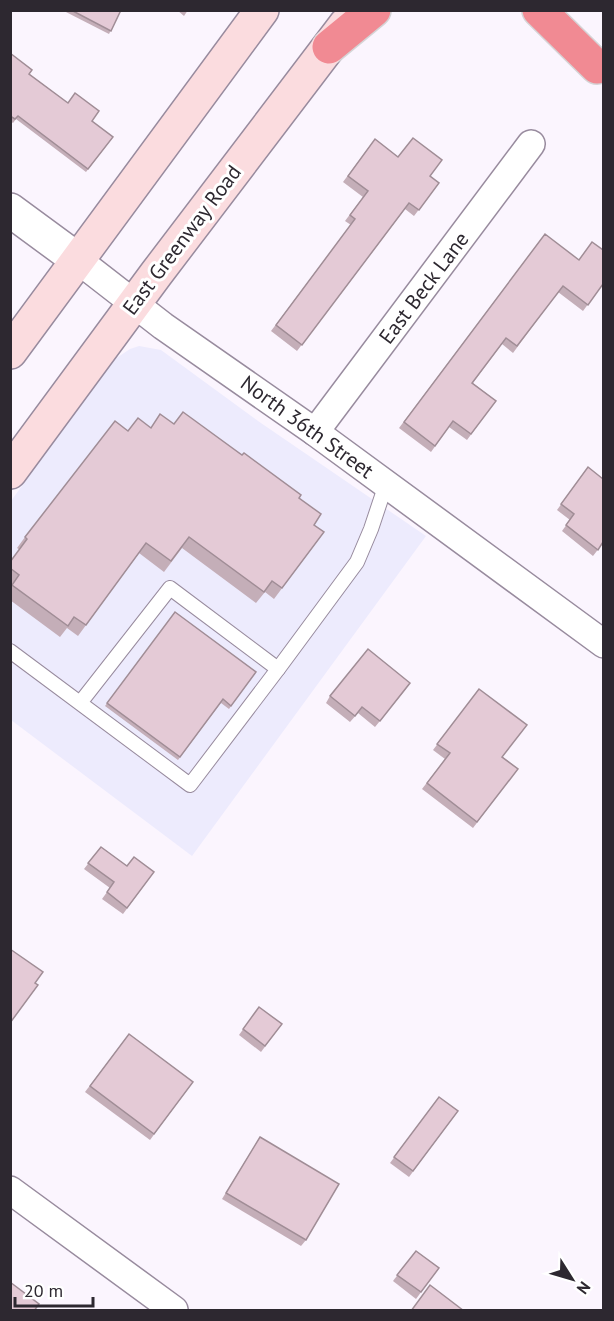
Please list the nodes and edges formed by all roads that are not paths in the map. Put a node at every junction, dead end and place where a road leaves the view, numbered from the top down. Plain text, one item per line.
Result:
1 (262, 10) edge
2 (356, 10) edge
3 (374, 10) edge
4 (538, 10) edge
5 (566, 10) edge
6 (328, 47) junction
7 (600, 72) edge
8 (531, 144) dead end
9 (10, 210) edge
10 (78, 260) junction
11 (134, 304) junction
12 (10, 352) edge
13 (315, 432) junction
14 (10, 472) edge
15 (386, 484) junction
16 (603, 644) edge
17 (10, 651) edge
18 (278, 669) junction
19 (80, 703) junction
20 (10, 1191) edge
21 (174, 1311) edge

1 - 10 main road
2 - 6 main road, East Greenway Road
3 - 6 highway
4 - 7 highway
5 - 7 highway
6 - 11 main road, East Greenway Road
8 - 13 street, East Beck Lane
9 - 10 street, North 36th Street
10 - 11 street, North 36th Street
10 - 12 main road
11 - 13 street, North 36th Street
11 - 14 main road, East Greenway Road
13 - 15 street, North 36th Street
15 - 16 street, North 36th Street
15 - 18 lane
17 - 19 lane
18 - 19 lane
18 - 19 lane
20 - 21 street

